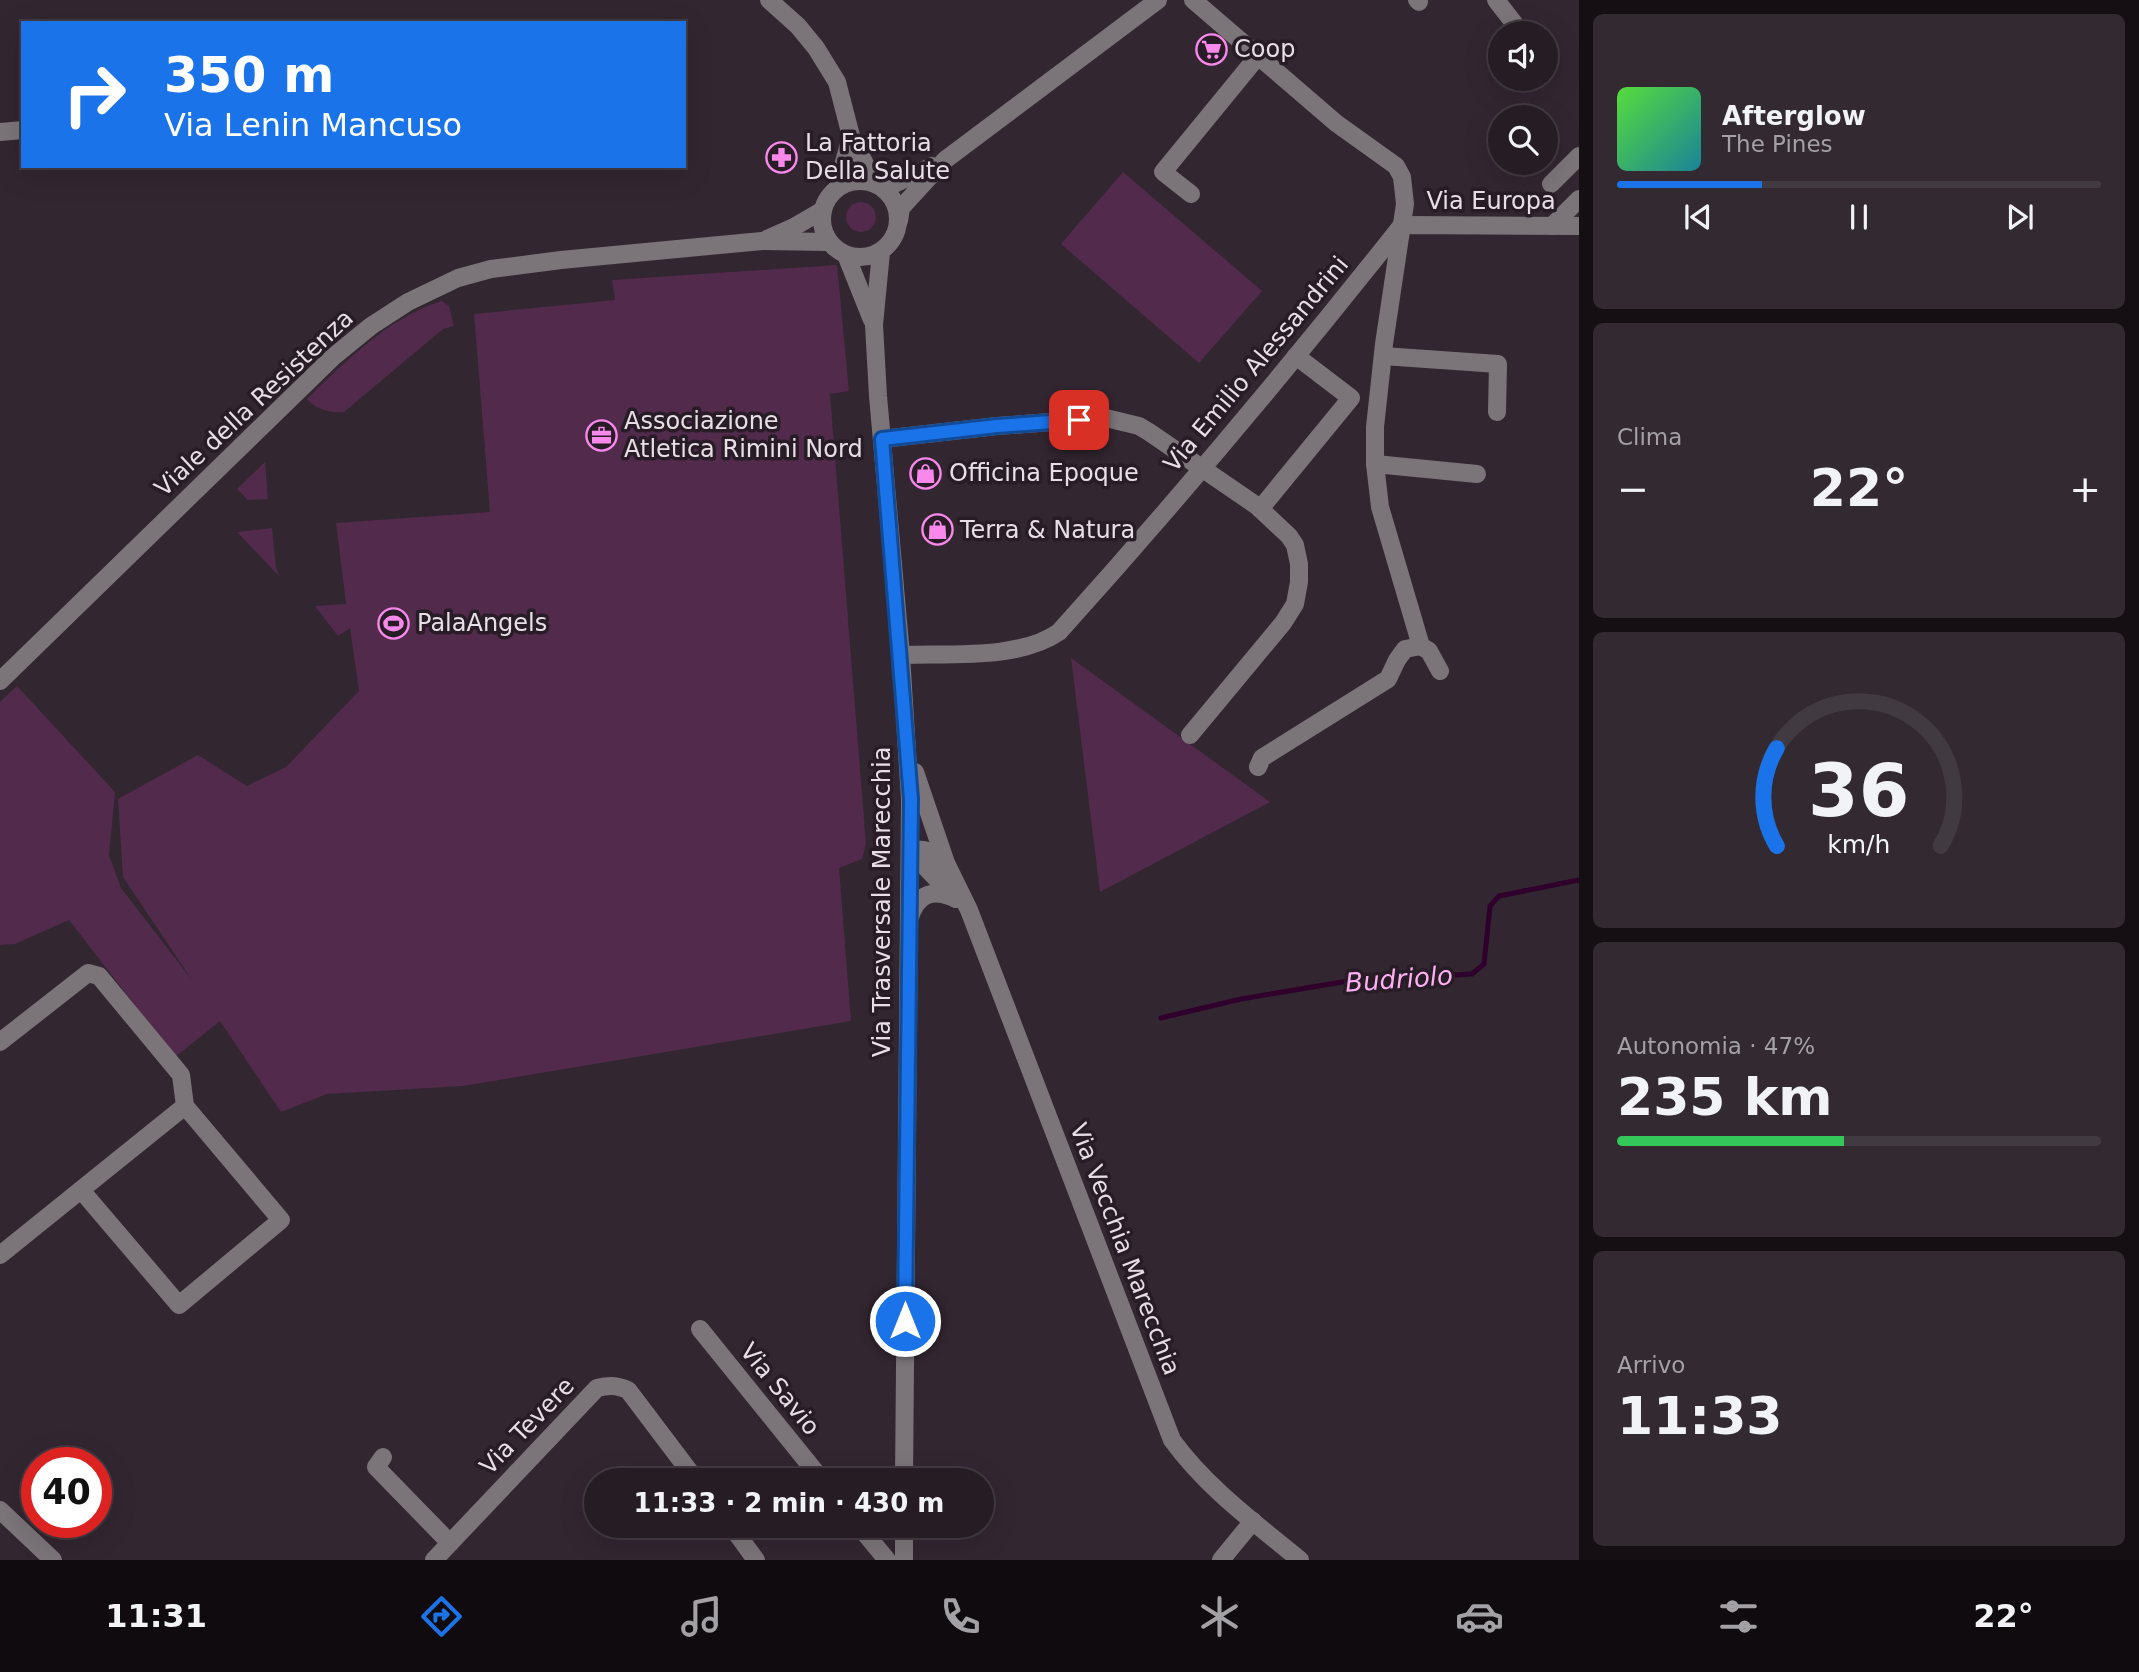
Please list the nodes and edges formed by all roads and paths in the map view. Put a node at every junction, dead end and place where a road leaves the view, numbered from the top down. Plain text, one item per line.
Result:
1 (769, 0) edge
2 (1158, 0) edge
3 (1193, 0) edge
4 (1496, 0) edge
5 (1512, 21) edge
6 (1258, 56) junction
7 (21, 130) edge
8 (0, 132) edge
9 (851, 136) junction
10 (1579, 156) edge
11 (945, 160) junction
12 (1551, 184) dead end
13 (842, 185) junction
14 (880, 187) junction
15 (1191, 194) dead end
16 (1579, 199) edge
17 (823, 210) junction
18 (899, 221) junction
19 (1402, 225) junction
20 (1552, 226) junction
21 (1579, 226) edge
22 (762, 241) junction
23 (830, 243) junction
24 (881, 252) junction
25 (846, 255) junction
26 (874, 325) junction
27 (1296, 356) junction
28 (1383, 356) junction
29 (1497, 412) dead end
30 (882, 439) junction
31 (1375, 464) junction
32 (1203, 468) junction
33 (1477, 474) dead end
34 (1260, 509) junction
35 (1421, 646) junction
36 (901, 655) junction
37 (1440, 671) dead end
38 (0, 681) edge
39 (1190, 735) dead end
40 (908, 751) junction
41 (1258, 767) dead end
42 (911, 850) junction
43 (946, 863) junction
44 (962, 905) junction
45 (910, 917) junction
46 (0, 1042) edge
47 (185, 1101) junction
48 (81, 1190) junction
49 (0, 1255) edge
50 (700, 1329) dead end
51 (380, 1462) dead end
52 (687, 1468) edge
53 (812, 1468) edge
54 (904, 1468) edge
55 (0, 1510) edge
56 (1253, 1521) junction
57 (740, 1538) edge
58 (869, 1538) edge
59 (904, 1538) edge
60 (450, 1543) junction
61 (53, 1560) edge
62 (434, 1560) edge
63 (756, 1560) edge
64 (887, 1560) edge
65 (904, 1560) edge
66 (1221, 1560) edge
67 (1300, 1560) edge

1 - 9 street
2 - 11 street
3 - 6 street
4 - 5 street
6 - 15 street
6 - 19 street
7 - 8 street
9 - 13 street
9 - 14 street
10 - 12 street
11 - 14 street
11 - 18 street
13 - 14 street
13 - 17 street
14 - 18 street
16 - 20 street
17 - 22 street, Viale della Resistenza
17 - 23 street
18 - 24 street
19 - 20 street, Via Europa
19 - 27 street, Via Emilio Alessandrini
19 - 28 street
20 - 21 street, Via Europa
22 - 23 street, Viale della Resistenza
22 - 38 street, Viale della Resistenza
23 - 25 street
24 - 25 street
24 - 26 street, Via Trasversale Marecchia
25 - 26 street, Via Trasversale Marecchia
26 - 30 street, Via Trasversale Marecchia
27 - 32 street, Via Emilio Alessandrini
27 - 34 street
28 - 29 street
28 - 31 street
30 - 32 street
30 - 36 street, Via Trasversale Marecchia
31 - 33 street
31 - 35 street
32 - 34 street
32 - 36 street, Via Emilio Alessandrini
34 - 39 street
35 - 37 street
35 - 41 street
36 - 40 street, Via Trasversale Marecchia
40 - 42 street, Via Trasversale Marecchia
40 - 43 street, Via Vecchia Marecchia
42 - 43 street
42 - 44 street, Via Vecchia Marecchia
42 - 45 street, Via Trasversale Marecchia
43 - 44 street, Via Vecchia Marecchia
44 - 45 street
44 - 56 street, Via Vecchia Marecchia
45 - 54 street, Via Trasversale Marecchia
46 - 47 street
47 - 48 street
47 - 48 street
48 - 49 street
50 - 53 street, Via Savio
51 - 60 street
52 - 60 street, Via Tevere
55 - 61 street
56 - 66 street
56 - 67 street, Via Vecchia Marecchia
57 - 63 street
58 - 64 street
59 - 65 street
60 - 62 street, Via Tevere

